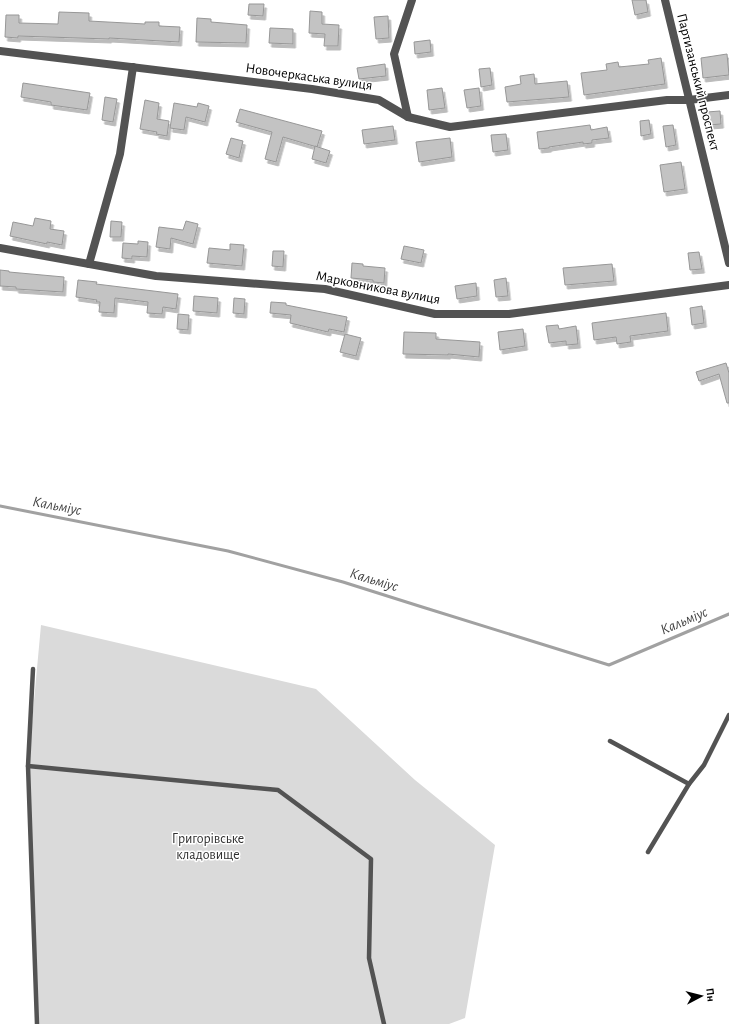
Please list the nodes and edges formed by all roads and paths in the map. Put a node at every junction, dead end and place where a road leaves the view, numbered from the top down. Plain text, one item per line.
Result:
1 (665, 0) edge
2 (414, 1) edge
3 (0, 51) edge
4 (133, 67) junction
5 (729, 96) edge
6 (689, 100) junction
7 (408, 117) junction
8 (0, 248) edge
9 (729, 263) edge
10 (89, 264) junction
11 (729, 285) edge
12 (33, 669) dead end
13 (729, 715) edge
14 (610, 741) dead end
15 (28, 766) junction
16 (689, 784) junction
17 (648, 852) dead end
18 (37, 1024) edge
19 (384, 1024) edge

1 - 6 street, Партизанський проспект
2 - 7 street
3 - 4 street, Новочеркаська вулиця
4 - 7 street, Новочеркаська вулиця
4 - 10 street
5 - 6 street, Новочеркаська вулиця
6 - 7 street, Новочеркаська вулиця
6 - 9 street, Партизанський проспект
8 - 10 street, Марковникова вулиця
10 - 11 street, Марковникова вулиця
12 - 15 lane
13 - 16 lane
14 - 16 lane
15 - 18 lane
15 - 19 lane
16 - 17 lane

